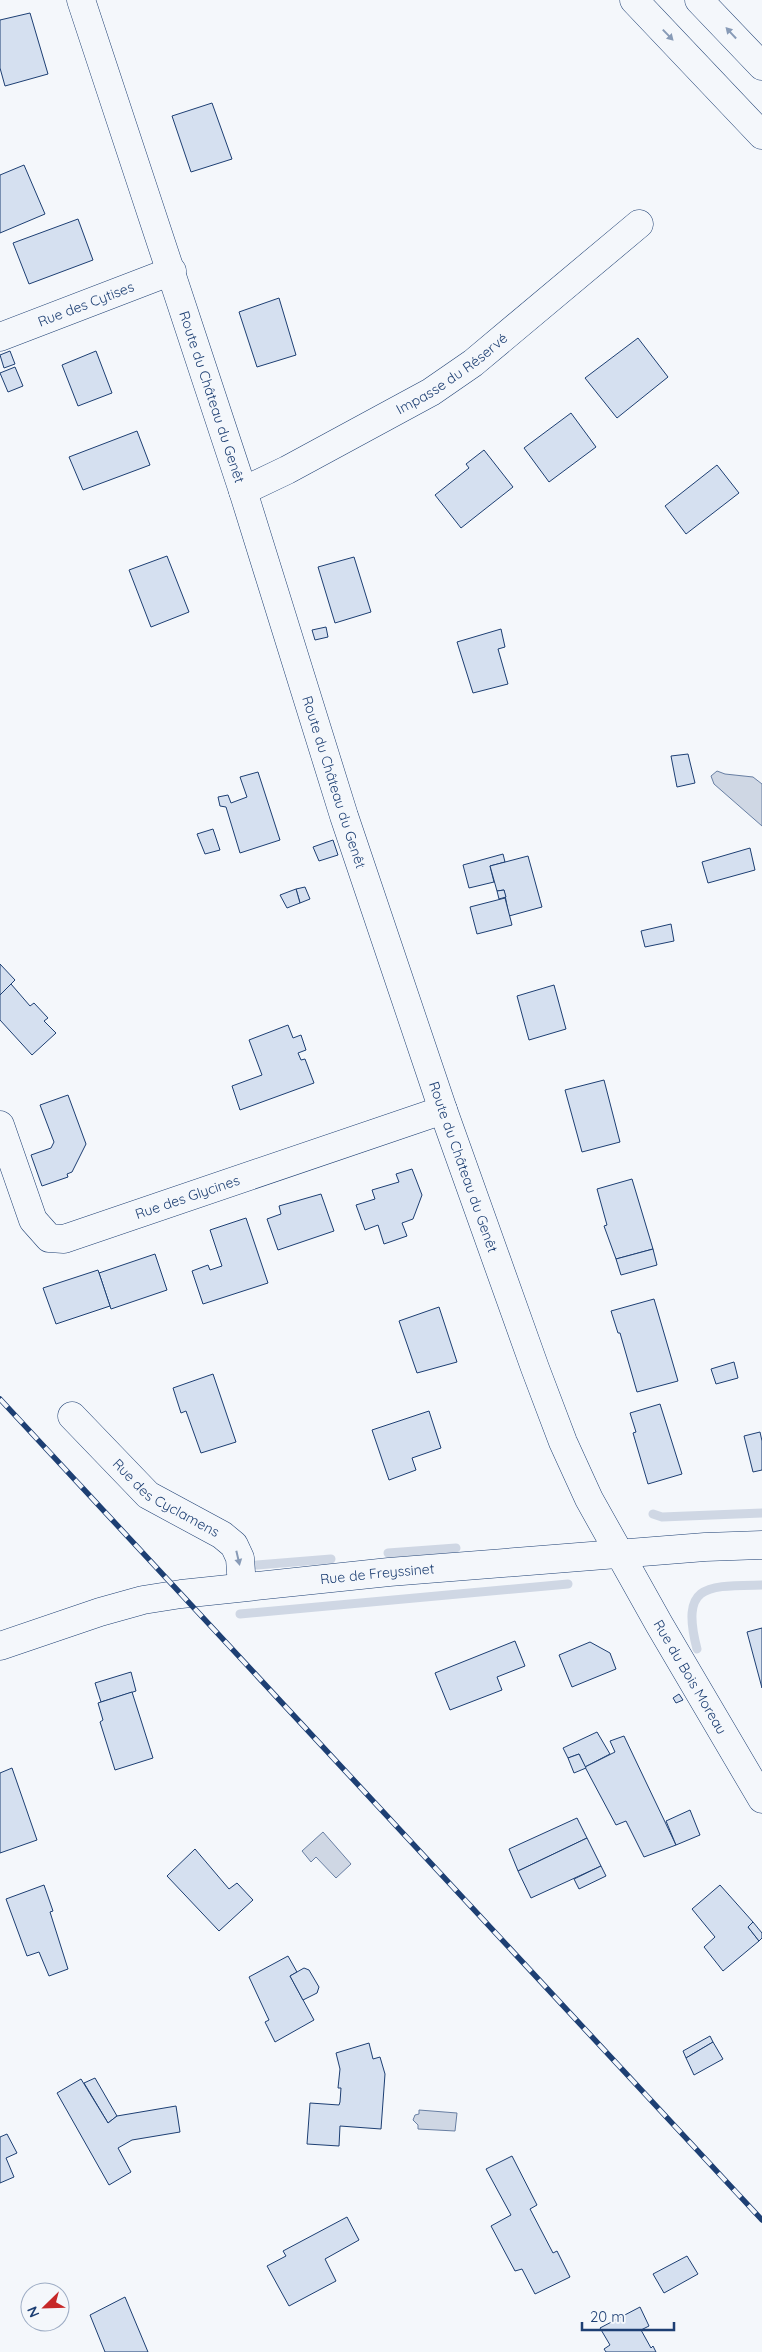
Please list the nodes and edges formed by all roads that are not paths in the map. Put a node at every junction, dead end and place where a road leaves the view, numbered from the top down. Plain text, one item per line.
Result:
1 (81, 0) edge
2 (634, 0) edge
3 (699, 0) edge
4 (762, 66) edge
5 (762, 135) edge
6 (639, 224) dead end
7 (172, 271) junction
8 (0, 337) edge
9 (243, 491) junction
10 (443, 1110) junction
11 (0, 1125) edge
12 (72, 1416) dead end
13 (762, 1545) edge
14 (620, 1554) junction
15 (242, 1587) junction
16 (0, 1646) edge
17 (762, 1799) edge

1 - 7 main road, Route du Château du Genêt
2 -> 5 main road
4 -> 3 main road
6 - 9 main road, Impasse du Réservé
7 - 8 main road, Rue des Cytises
7 - 9 main road, Route du Château du Genêt
9 - 10 main road, Route du Château du Genêt
10 - 11 main road, Rue des Glycines
10 - 14 main road, Route du Château du Genêt
12 -> 15 main road, Rue des Cyclamens
13 - 14 main road, Rue de Freyssinet
14 - 15 main road, Rue de Freyssinet
14 - 17 main road, Rue du Bois Moreau
15 - 16 main road, Rue de Freyssinet

